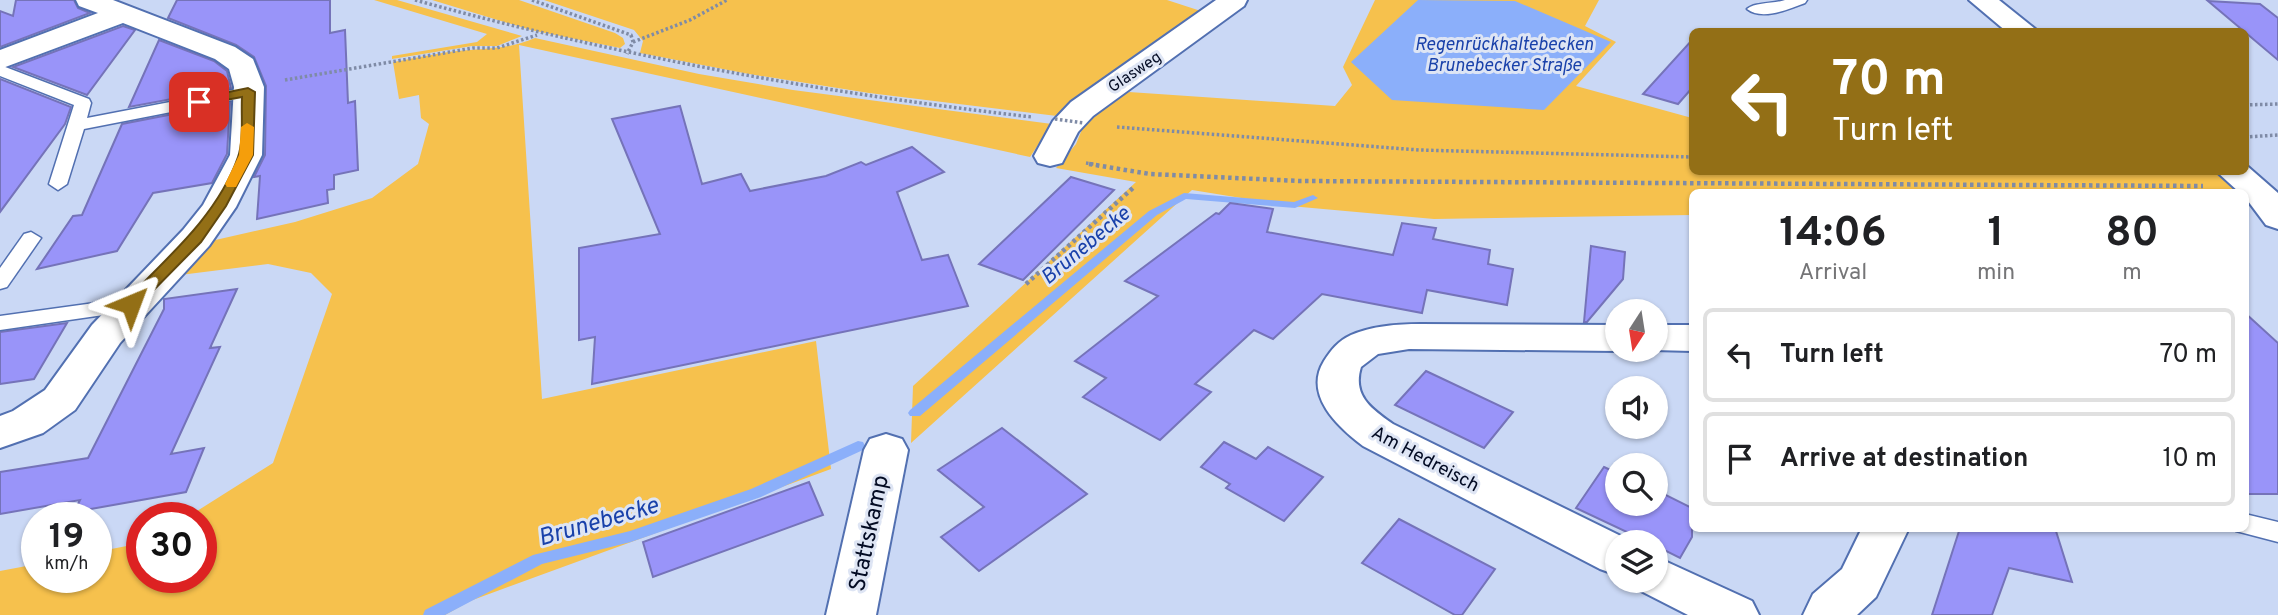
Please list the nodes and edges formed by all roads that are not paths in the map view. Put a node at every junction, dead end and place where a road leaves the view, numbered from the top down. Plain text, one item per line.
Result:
1 (89, 0) edge
2 (1234, 0) edge
3 (1794, 0) edge
4 (1800, 0) edge
5 (1982, 0) edge
6 (1754, 9) dead end
7 (123, 13) junction
8 (2020, 28) edge
9 (0, 60) edge
10 (0, 70) edge
11 (249, 90) junction
12 (76, 125) junction
13 (1050, 156) road end
14 (58, 184) dead end
15 (31, 238) dead end
16 (0, 283) edge
17 (131, 304) junction
18 (0, 323) edge
19 (1605, 338) edge
20 (1668, 338) edge
21 (1689, 338) edge
22 (0, 433) edge
23 (886, 450) dead end
24 (2249, 525) edge
25 (1884, 532) edge
26 (2278, 532) edge
27 (1605, 550) edge
28 (1668, 582) edge
29 (851, 615) edge
30 (1734, 615) edge
31 (1828, 615) edge

1 - 7 street
2 - 13 street, Glasweg
3 - 4 lane
3 - 6 lane
5 - 8 street
7 - 9 street
7 - 11 street
10 - 12 lane
11 - 12 lane
11 - 17 street
12 - 14 lane
15 - 16 lane
17 - 18 lane
17 - 22 street
19 - 27 street, Am Hedreisch
20 - 21 street
23 - 29 street, Stattskamp
24 - 26 lane
25 - 31 street
28 - 30 street

